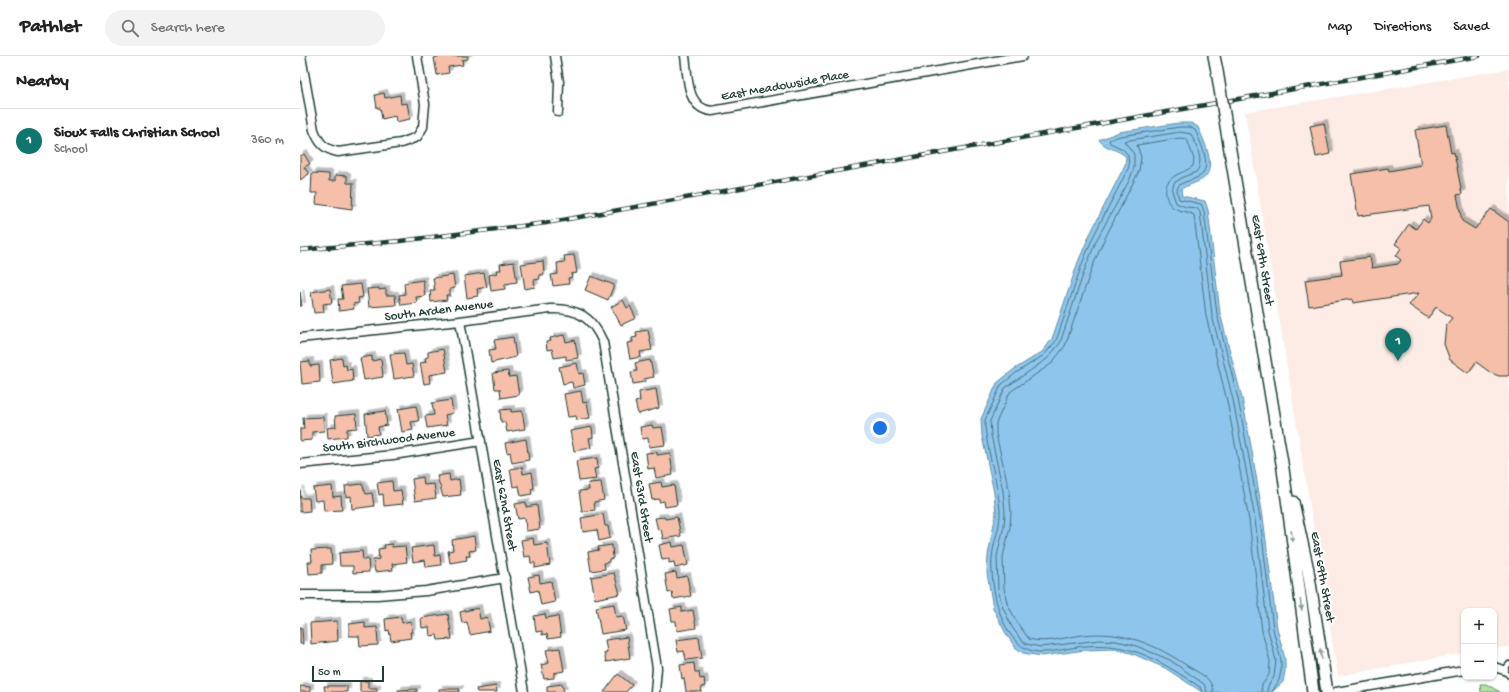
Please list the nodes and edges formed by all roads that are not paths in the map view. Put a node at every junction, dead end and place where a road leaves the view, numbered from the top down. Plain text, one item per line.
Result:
1 (301, 56) edge
2 (417, 56) edge
3 (555, 56) edge
4 (685, 56) edge
5 (1024, 56) edge
6 (1214, 56) edge
7 (558, 112) dead end
8 (580, 314) joint
9 (460, 322) junction
10 (300, 338) edge
11 (481, 441) junction
12 (300, 464) edge
13 (1283, 469) junction
14 (504, 578) junction
15 (300, 595) edge
16 (1497, 668) edge
17 (1507, 670) edge
18 (1461, 671) edge
19 (524, 692) edge
20 (655, 692) edge
21 (1313, 692) edge
22 (1328, 692) edge
23 (1336, 692) edge

1 - 2 street
3 - 7 street
4 - 5 street, East Meadowside Place
6 - 13 main road, East 69th Street, bridge
8 - 9 street, South Arden Avenue
8 - 20 street, East 63rd Street
9 - 10 street, South Arden Avenue
9 - 11 street, East 62nd Street
11 - 12 street, South Birchwood Avenue
11 - 14 street, East 62nd Street
13 -> 21 main road, East 69th Street
22 -> 13 main road, East 69th Street
14 - 15 street
14 - 19 street, East 62nd Street
16 - 17 street
18 - 23 street

